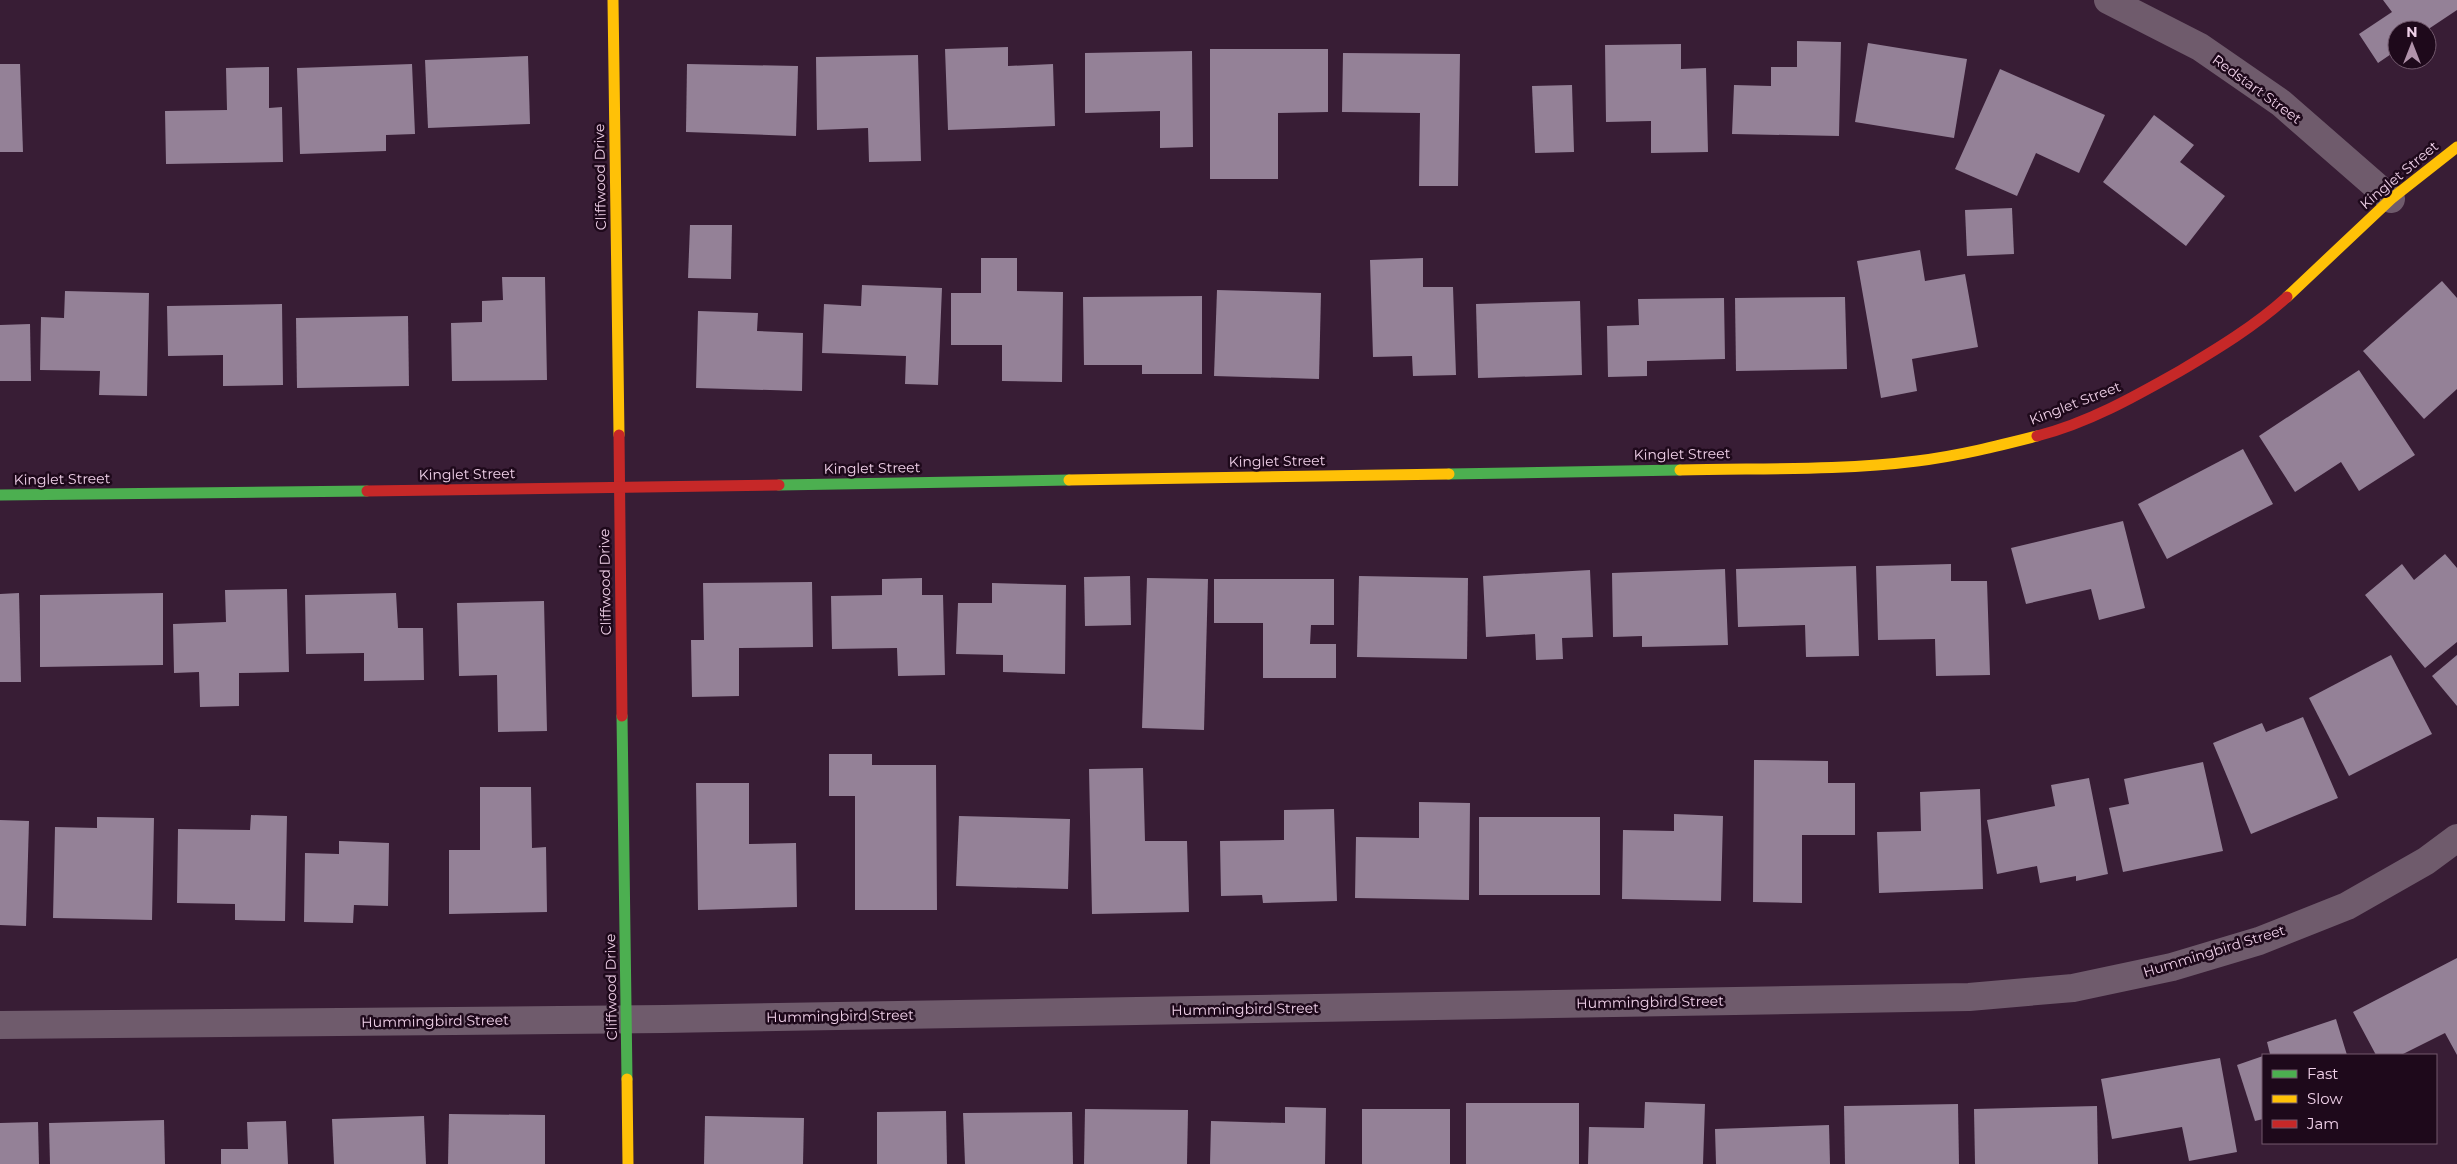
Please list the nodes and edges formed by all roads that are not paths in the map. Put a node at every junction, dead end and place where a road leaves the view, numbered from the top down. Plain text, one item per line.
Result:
1 (613, 0) edge
2 (2108, 0) edge
3 (2457, 147) edge
4 (2391, 199) junction
5 (619, 488) junction
6 (0, 495) edge
7 (2457, 838) edge
8 (626, 1019) junction
9 (0, 1025) edge
10 (628, 1164) edge

1 - 5 street, Cliffwood Drive
2 - 4 street, Redstart Street
3 - 4 street, Kinglet Street
4 - 5 street, Kinglet Street
5 - 6 street, Kinglet Street
5 - 8 street, Cliffwood Drive
7 - 8 street, Hummingbird Street
8 - 9 street, Hummingbird Street
8 - 10 street, Cliffwood Drive

